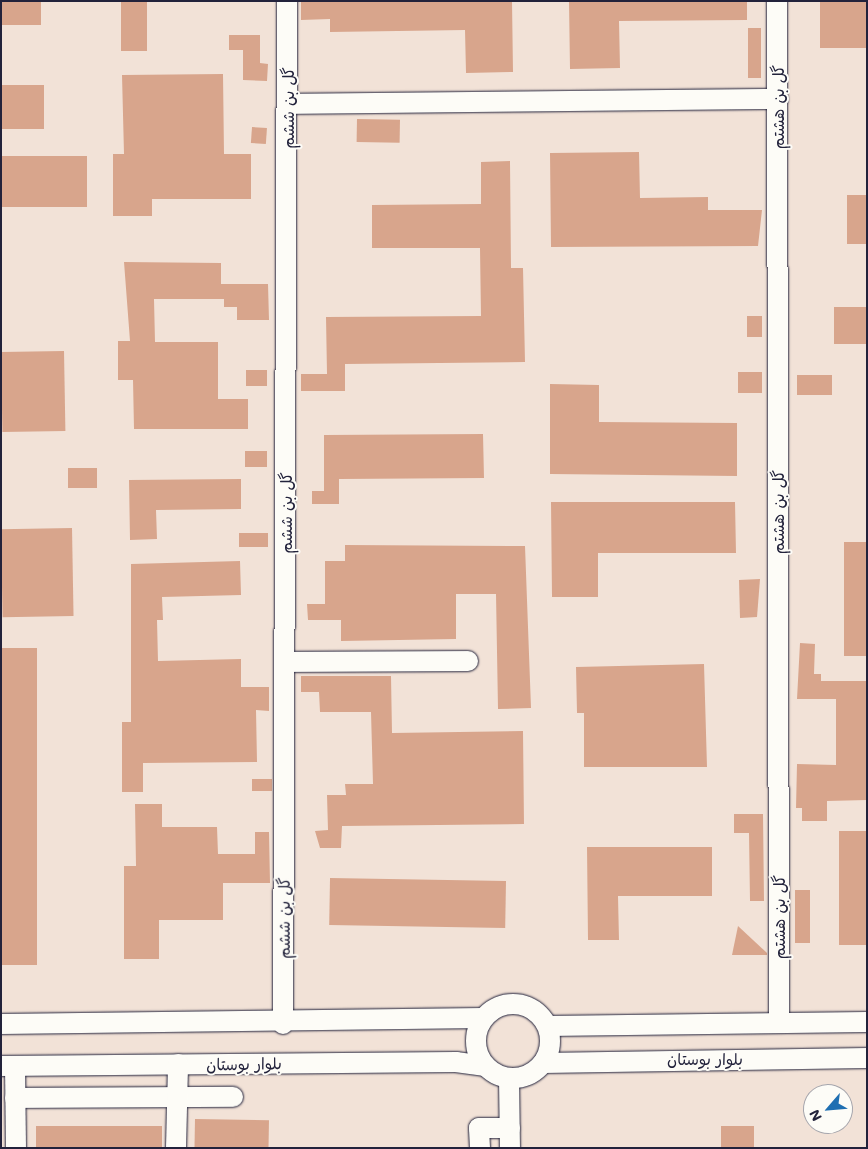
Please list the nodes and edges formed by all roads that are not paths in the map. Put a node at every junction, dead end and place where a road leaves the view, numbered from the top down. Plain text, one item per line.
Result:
1 (287, 1) edge
2 (777, 1) edge
3 (778, 99) junction
4 (288, 104) junction
5 (468, 661) dead end
6 (285, 662) junction
7 (483, 1018) junction
8 (867, 1022) edge
9 (779, 1023) junction
10 (1, 1024) edge
11 (283, 1024) junction
12 (548, 1026) junction
13 (867, 1058) edge
14 (543, 1063) junction
15 (178, 1064) junction
16 (8, 1066) edge
17 (486, 1066) junction
18 (509, 1078) junction
19 (177, 1097) junction
20 (233, 1097) dead end
21 (15, 1098) junction
22 (510, 1128) junction
23 (16, 1148) edge
24 (176, 1148) edge
25 (480, 1148) edge
26 (510, 1148) edge

1 - 4 street, گل بن ششم
2 - 3 street, گل بن هشتم
3 - 4 street
3 - 9 street, گل بن هشتم
4 - 6 street, گل بن ششم
5 - 6 street
6 - 11 street, گل بن ششم
7 - 11 street
7 - 12 street
7 - 17 street
8 - 9 street
9 - 12 street
10 - 11 street
12 - 14 street
13 - 14 street, بلوار بوستان
14 - 18 street
15 - 16 street, بلوار بوستان
15 - 17 street, بلوار بوستان
15 - 19 street
16 - 21 street
17 - 18 street
18 - 22 street
19 - 20 street
19 - 21 street
19 - 24 street
21 - 23 street
22 - 25 street
22 - 26 street

